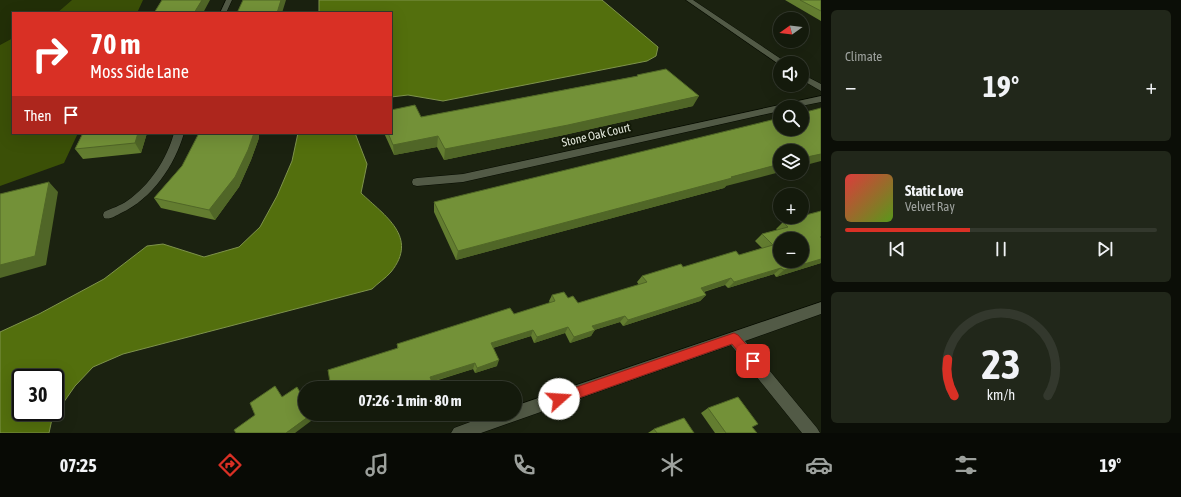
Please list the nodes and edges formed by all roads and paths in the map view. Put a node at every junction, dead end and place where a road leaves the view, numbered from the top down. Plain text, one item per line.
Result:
1 (229, 0) edge
2 (689, 0) edge
3 (223, 12) edge
4 (773, 56) edge
5 (809, 80) edge
6 (821, 88) edge
7 (821, 99) edge
8 (809, 102) edge
9 (773, 110) edge
10 (179, 134) edge
11 (417, 182) dead end
12 (108, 215) dead end
13 (821, 308) edge
14 (734, 338) junction
15 (522, 412) edge
16 (494, 421) edge
17 (459, 433) edge
18 (812, 433) edge

1 - 3 street
2 - 4 street
5 - 6 street
7 - 8 street
9 - 11 street, Stone Oak Court
10 - 12 street
13 - 14 street
14 - 15 street
14 - 18 street
16 - 17 street

